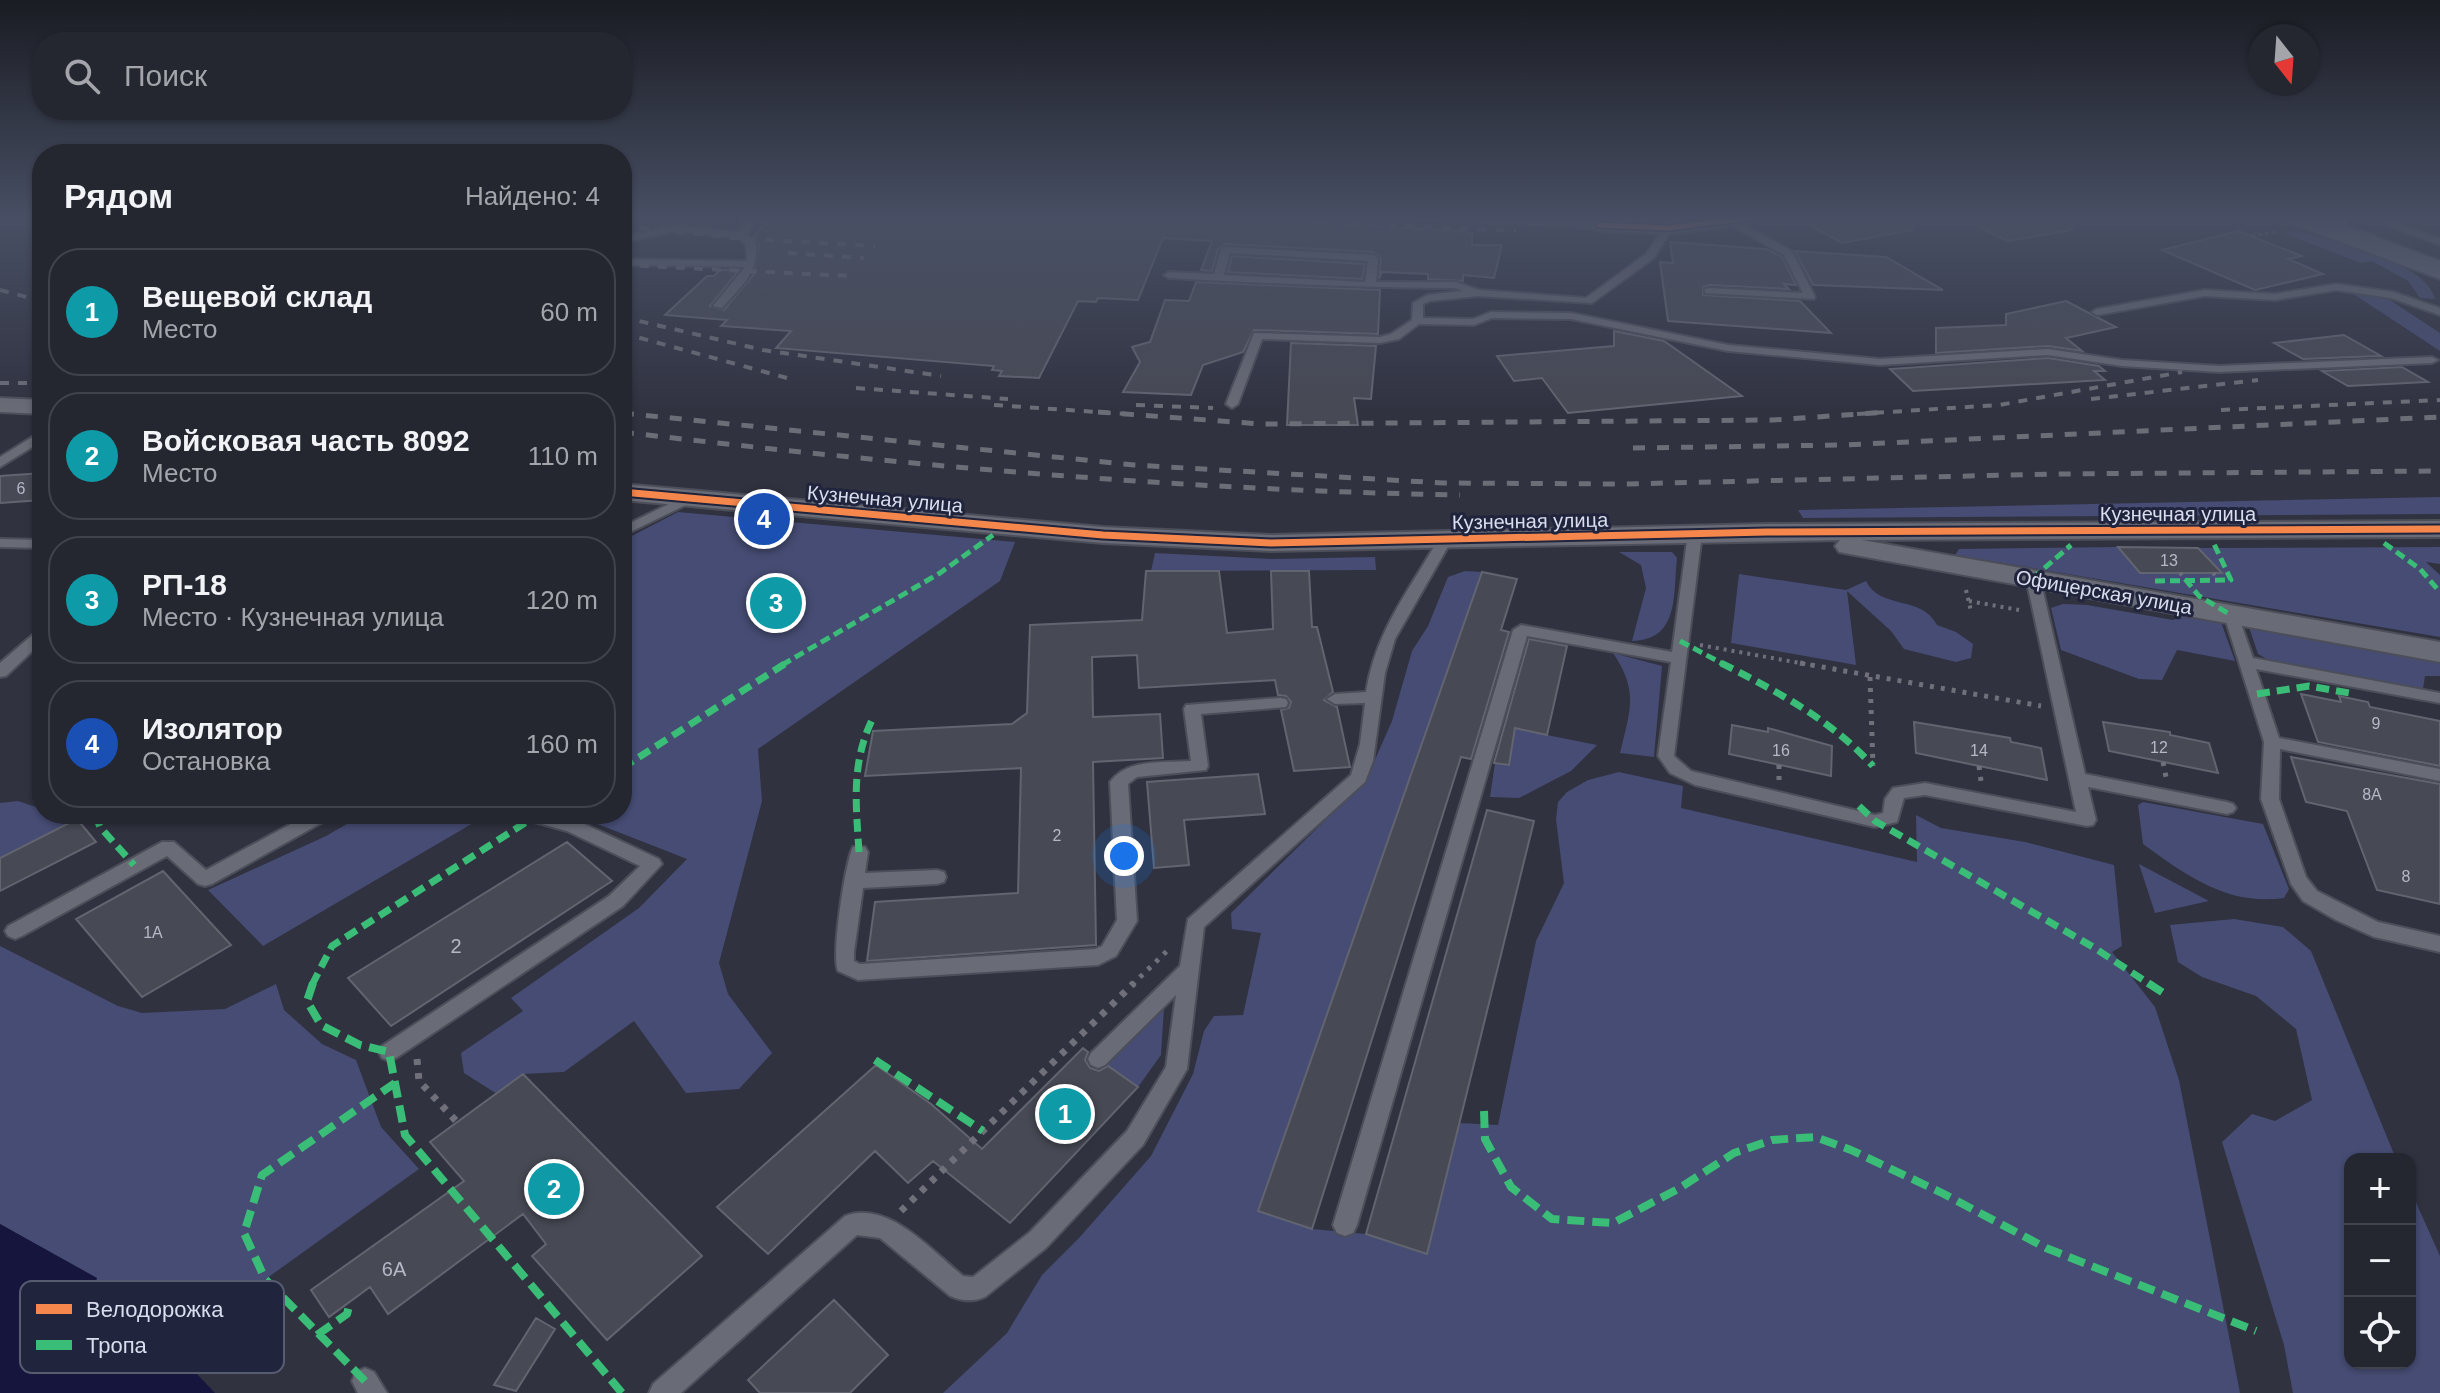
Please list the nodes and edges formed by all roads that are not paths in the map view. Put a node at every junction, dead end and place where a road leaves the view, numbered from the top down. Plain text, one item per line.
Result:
1 (737, 282) edge
2 (1305, 282) edge
3 (1370, 282) edge
4 (1614, 282) edge
5 (1803, 282) edge
6 (1370, 285) junction
7 (1709, 291) dead end
8 (1478, 293) junction
9 (1566, 301) junction
10 (718, 306) dead end
11 (2097, 312) dead end
12 (2440, 312) edge
13 (1571, 316) junction
14 (1417, 321) junction
15 (2432, 360) dead end
16 (1232, 404) dead end
17 (2, 406) edge
18 (32, 407) edge
19 (32, 442) edge
20 (0, 463) edge
21 (632, 493) edge
22 (689, 498) junction
23 (632, 527) edge
24 (2440, 529) edge
25 (1767, 532) junction
26 (1695, 534) junction
27 (1446, 538) junction
28 (0, 543) edge
29 (32, 544) edge
30 (2033, 578) junction
31 (2231, 615) junction
32 (32, 643) edge
33 (1678, 650) junction
34 (2440, 652) edge
35 (2246, 662) junction
36 (0, 672) edge
37 (1372, 697) junction
38 (2440, 698) edge
39 (1335, 699) dead end
40 (1280, 703) dead end
41 (2272, 742) junction
42 (2440, 775) edge
43 (2078, 779) junction
44 (2227, 808) dead end
45 (306, 824) edge
46 (564, 824) edge
47 (859, 852) dead end
48 (937, 877) dead end
49 (854, 881) junction
50 (15, 931) dead end
51 (2440, 944) edge
52 (1188, 970) junction
53 (389, 1052) dead end
54 (1098, 1059) dead end
55 (1345, 1225) dead end
56 (662, 1393) edge

1 - 10 lane
2 - 6 lane
3 - 6 lane
4 - 9 lane
5 - 7 lane
6 - 8 lane
8 - 9 lane
8 - 14 lane
9 - 13 lane
11 - 12 lane
13 - 14 lane
13 - 15 lane
14 - 16 lane
17 - 18 street
19 - 20 lane
21 - 22 street, Кузнечная улица
22 - 23 lane
22 - 27 street, Кузнечная улица
24 - 25 street, Кузнечная улица
25 - 26 street, Кузнечная улица
25 - 30 street, Офицерская улица
26 - 27 street, Кузнечная улица
26 - 33 lane
27 - 37 lane
28 - 29 lane
30 - 31 street, Офицерская улица
30 - 43 lane
31 - 34 street, Офицерская улица
31 - 35 lane
32 - 36 lane
33 - 43 lane
33 - 55 lane
35 - 38 lane
35 - 41 lane
37 - 39 lane
37 - 52 lane
40 - 49 lane
41 - 42 lane
41 - 51 lane
43 - 44 lane
45 - 50 lane
46 - 53 lane
47 - 49 lane
48 - 49 lane
52 - 54 lane
52 - 56 lane

